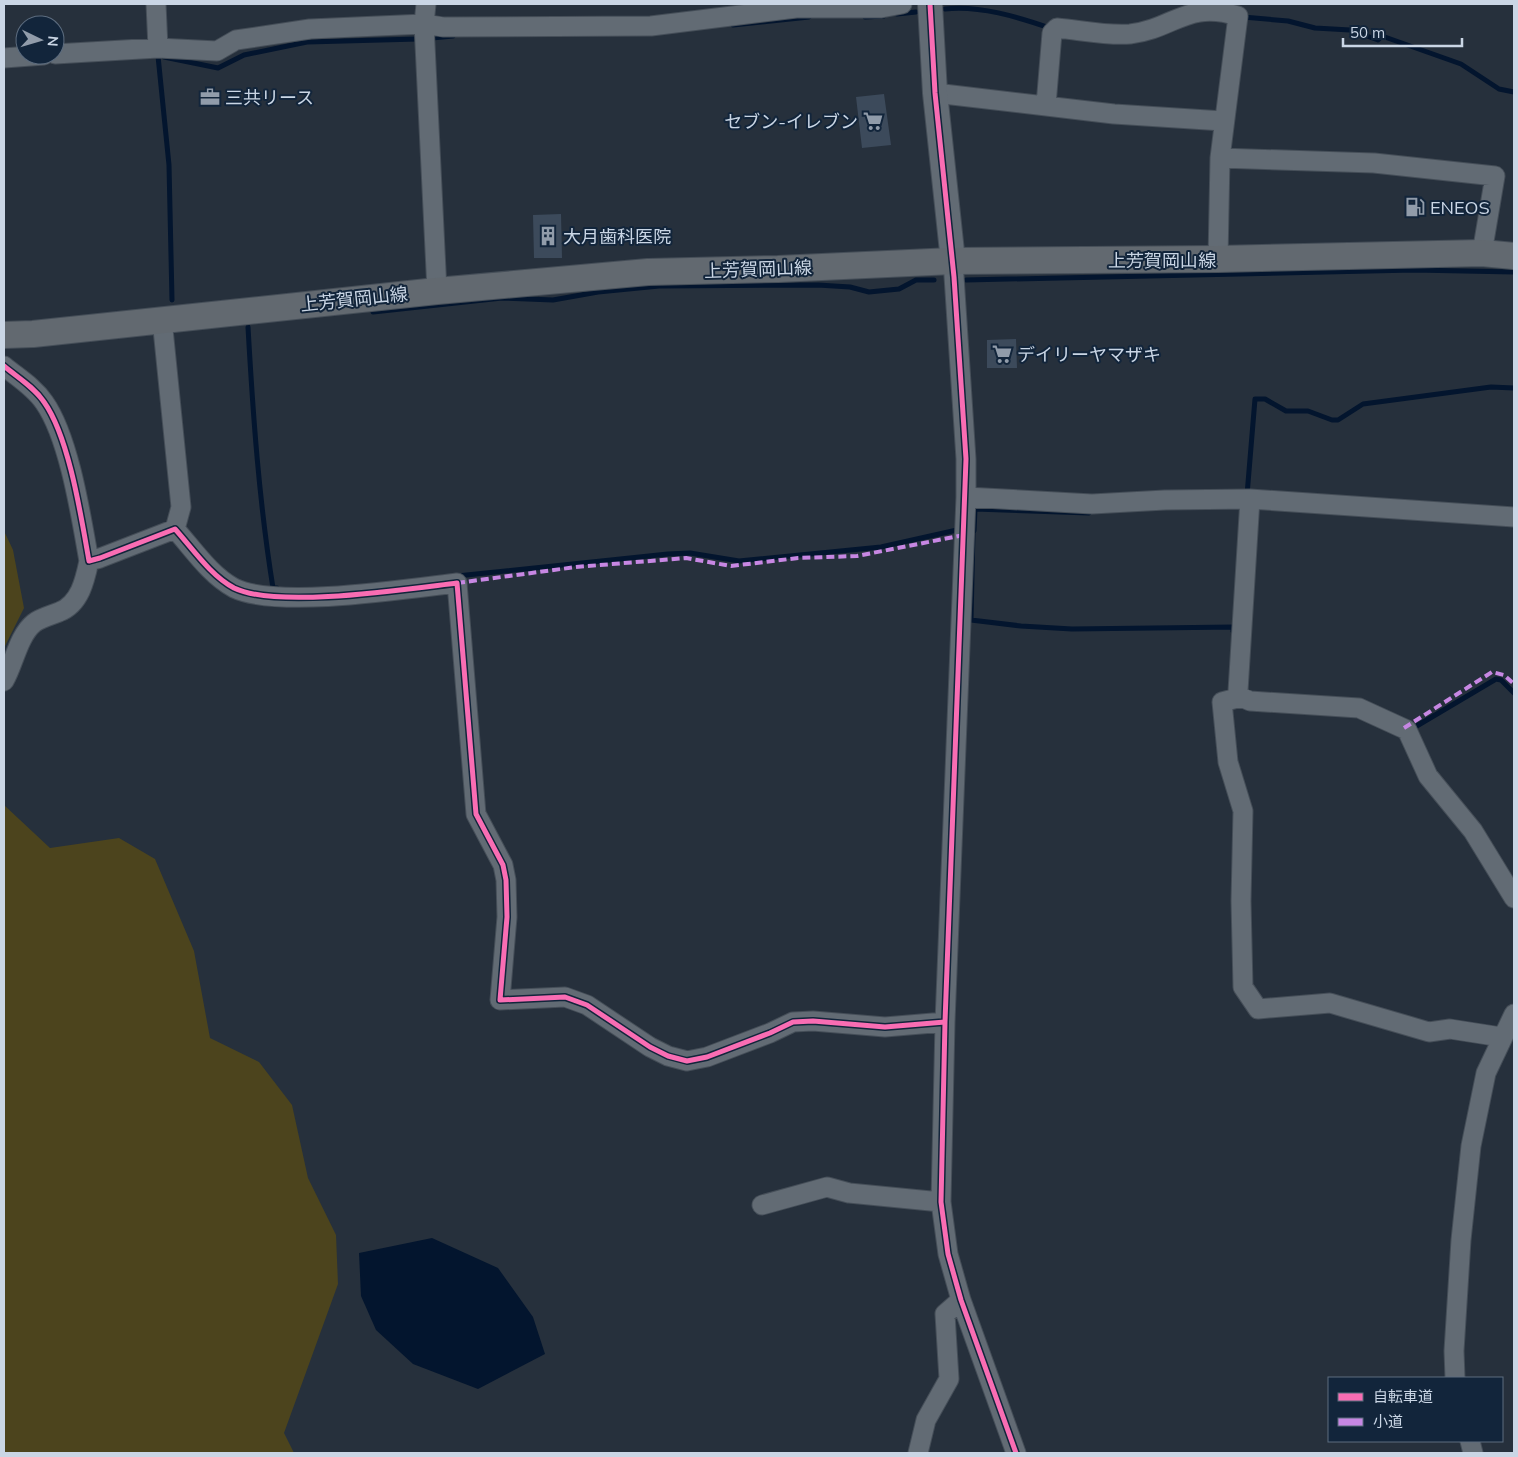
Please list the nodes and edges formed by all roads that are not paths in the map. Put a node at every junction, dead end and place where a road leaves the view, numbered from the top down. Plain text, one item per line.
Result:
1 (156, 4) edge
2 (426, 4) edge
3 (902, 4) edge
4 (930, 4) edge
5 (424, 24) junction
6 (158, 48) junction
7 (65, 53) edge
8 (936, 93) junction
9 (1046, 105) junction
10 (1223, 121) junction
11 (1220, 158) junction
12 (1482, 253) junction
13 (1514, 256) edge
14 (1218, 259) junction
15 (953, 261) junction
16 (436, 291) junction
17 (162, 319) junction
18 (4, 335) edge
19 (4, 366) edge
20 (966, 497) junction
21 (1250, 499) junction
22 (1514, 518) edge
23 (175, 529) junction
24 (89, 560) junction
25 (4, 682) edge
26 (1235, 699) junction
27 (1514, 898) edge
28 (1514, 1014) edge
29 (945, 1022) junction
30 (1501, 1037) junction
31 (941, 1202) junction
32 (762, 1206) dead end
33 (961, 1300) junction
34 (1455, 1377) edge
35 (918, 1453) edge
36 (1016, 1453) edge

1 - 6 street
2 - 5 street
3 - 5 street
4 - 8 street
5 - 6 street
5 - 16 street
6 - 7 street
8 - 9 street
8 - 15 street
9 - 10 street
9 - 10 street
10 - 11 street
11 - 12 street
11 - 14 street
12 - 13 main road, 上芳賀岡山線
12 - 14 main road, 上芳賀岡山線
14 - 15 main road, 上芳賀岡山線
15 - 16 main road, 上芳賀岡山線
15 - 20 street
16 - 17 main road, 上芳賀岡山線
17 - 18 main road, 上芳賀岡山線
17 - 23 street
19 - 24 street
20 - 21 street
20 - 29 street
21 - 22 street
21 - 26 street
23 - 24 street
23 - 29 street
24 - 25 street
26 - 27 street
26 - 30 street
28 - 30 street
29 - 31 street
30 - 34 street
31 - 32 street
31 - 33 street
33 - 35 street
33 - 36 street

